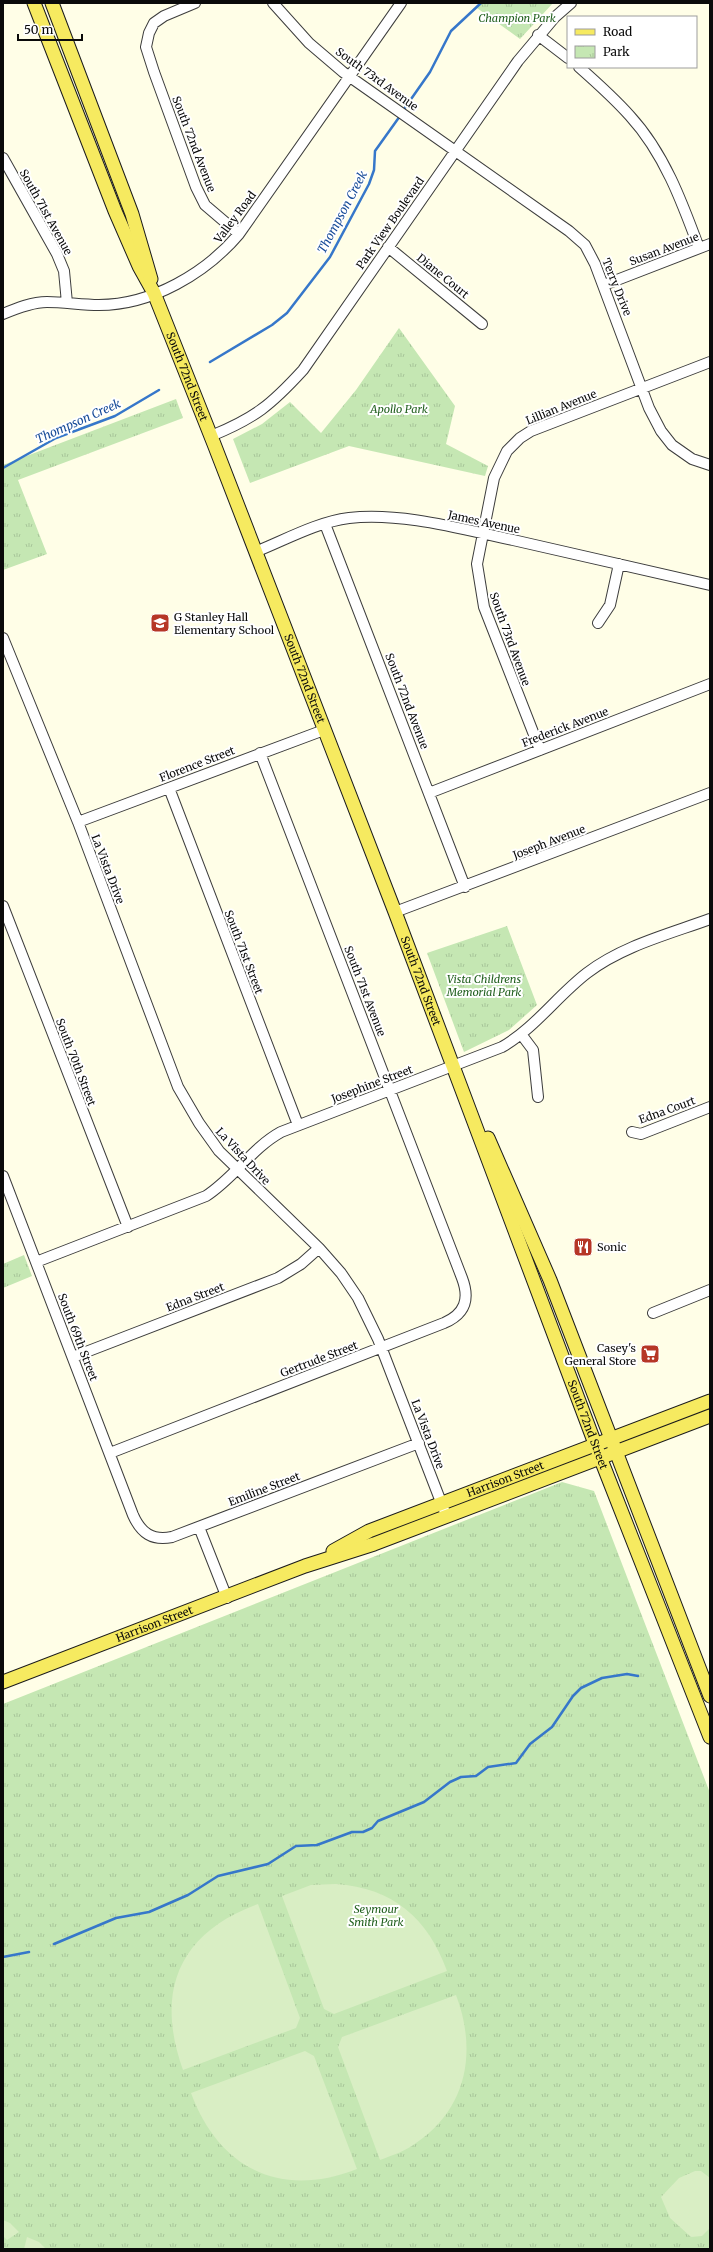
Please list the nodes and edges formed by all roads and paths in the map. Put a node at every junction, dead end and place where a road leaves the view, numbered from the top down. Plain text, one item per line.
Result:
1 (34, 3) edge
2 (52, 3) edge
3 (195, 3) edge
4 (273, 3) edge
5 (401, 3) edge
6 (571, 3) edge
7 (538, 35) junction
8 (567, 57) edge
9 (580, 68) edge
10 (350, 76) junction
11 (456, 151) junction
12 (3, 158) edge
13 (239, 234) junction
14 (710, 244) edge
15 (388, 247) junction
16 (699, 248) junction
17 (604, 285) junction
18 (154, 292) junction
19 (67, 303) junction
20 (3, 314) edge
21 (482, 324) dead end
22 (710, 362) edge
23 (642, 389) junction
24 (211, 436) junction
25 (710, 465) edge
26 (325, 524) junction
27 (482, 533) junction
28 (255, 552) junction
29 (619, 564) junction
30 (710, 585) edge
31 (598, 623) dead end
32 (3, 638) edge
33 (710, 684) edge
34 (324, 730) junction
35 (540, 750) junction
36 (260, 753) junction
37 (169, 788) junction
38 (429, 793) junction
39 (710, 793) edge
40 (78, 822) junction
41 (465, 887) junction
42 (3, 906) edge
43 (395, 912) junction
44 (710, 919) edge
45 (521, 1034) junction
46 (454, 1066) junction
47 (389, 1090) junction
48 (538, 1097) dead end
49 (710, 1108) edge
50 (298, 1125) junction
51 (632, 1132) dead end
52 (237, 1170) junction
53 (3, 1176) edge
54 (128, 1227) junction
55 (446, 1239) joint
56 (319, 1248) junction
57 (36, 1262) junction
58 (710, 1290) edge
59 (653, 1313) dead end
60 (381, 1347) junction
61 (73, 1357) junction
62 (710, 1401) edge
63 (710, 1416) edge
64 (610, 1438) junction
65 (419, 1443) junction
66 (595, 1444) junction
67 (615, 1451) junction
68 (110, 1453) junction
69 (600, 1456) junction
70 (130, 1508) joint
71 (444, 1509) junction
72 (199, 1527) junction
73 (227, 1598) junction
74 (3, 1682) edge
75 (710, 1696) edge
76 (710, 1737) edge

1 - 18 main road, South 72nd Street
2 - 18 main road, South 72nd Street
3 - 13 street, South 72nd Avenue
4 - 10 street, South 73rd Avenue
5 - 10 street, Valley Road
6 - 7 street, Park View Boulevard
7 - 8 street
7 - 11 street, Park View Boulevard
9 - 16 street
10 - 11 street, South 73rd Avenue
10 - 13 street, Valley Road
11 - 15 street, Park View Boulevard
11 - 17 street, Terry Drive
12 - 19 street, South 71st Avenue
13 - 18 street, Valley Road
14 - 16 street, Susan Avenue
15 - 21 street, Diane Court
15 - 24 street, Park View Boulevard
16 - 17 street, Susan Avenue
17 - 23 street, Terry Drive
18 - 19 street, Valley Road
18 - 24 main road, South 72nd Street
19 - 20 street, Valley Road
22 - 23 street, Lillian Avenue
23 - 25 street, Terry Drive
23 - 27 street, Lillian Avenue
24 - 28 main road, South 72nd Street
26 - 27 street, James Avenue
26 - 28 street, James Avenue
26 - 38 street, South 72nd Avenue
27 - 29 street, James Avenue
27 - 35 street, South 73rd Avenue
28 - 34 main road, South 72nd Street
29 - 30 street, James Avenue
29 - 31 street
32 - 40 street, La Vista Drive
33 - 35 street, Frederick Avenue
34 - 36 street, Florence Street
34 - 43 main road, South 72nd Street
35 - 38 street, Frederick Avenue
36 - 37 street, Florence Street
36 - 47 street, South 71st Avenue
37 - 40 street, Florence Street
37 - 50 street, South 71st Street
38 - 41 street, South 72nd Avenue
39 - 41 street, Joseph Avenue
40 - 52 street, La Vista Drive
41 - 43 street, Joseph Avenue
42 - 54 street, South 70th Street
43 - 46 main road, South 72nd Street
44 - 45 street, Josephine Street
45 - 46 street, Josephine Street
45 - 48 street
46 - 47 street, Josephine Street
46 - 64 main road, South 72nd Street
46 - 66 main road, South 72nd Street
47 - 50 street, Josephine Street
47 - 55 street, South 71st Avenue
49 - 51 street, Edna Court
50 - 52 street, Josephine Street
52 - 54 street, Josephine Street
52 - 56 street, La Vista Drive
53 - 57 street, South 69th Street
54 - 57 street, Josephine Street
55 - 60 street, Gertrude Street
56 - 60 street, La Vista Drive
56 - 61 street, Edna Street
57 - 61 street, South 69th Street
58 - 59 street
60 - 65 street, La Vista Drive
60 - 68 street, Gertrude Street
61 - 68 street, South 69th Street
62 - 64 main road, Harrison Street
63 - 67 main road, Harrison Street
64 - 66 main road, Harrison Street
64 - 67 main road, South 72nd Street
65 - 71 street, La Vista Drive
65 - 72 street, Emiline Street
66 - 69 main road, South 72nd Street
66 - 71 main road, Harrison Street
67 - 69 main road, Harrison Street
67 - 75 main road, South 72nd Street
68 - 70 street, South 69th Street
69 - 71 main road, Harrison Street
69 - 76 main road, South 72nd Street
70 - 72 street, Emiline Street
71 - 73 main road, Harrison Street
72 - 73 street
73 - 74 main road, Harrison Street

